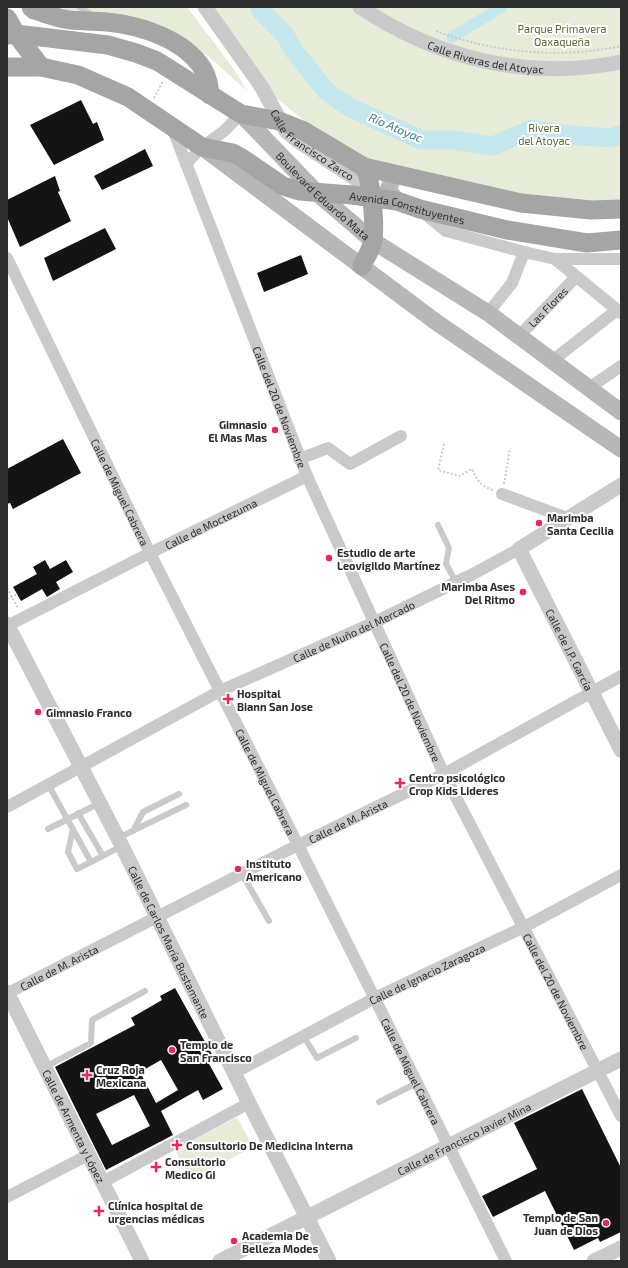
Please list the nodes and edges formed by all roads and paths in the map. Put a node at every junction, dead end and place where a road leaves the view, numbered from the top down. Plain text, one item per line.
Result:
1 (79, 7) edge
2 (205, 7) edge
3 (360, 7) edge
4 (39, 11) edge
5 (7, 18) edge
6 (106, 22) junction
7 (433, 30) dead end
8 (11, 34) edge
9 (47, 34) junction
10 (621, 46) edge
11 (621, 62) edge
12 (7, 67) edge
13 (47, 69) junction
14 (261, 86) junction
15 (210, 95) junction
16 (241, 114) junction
17 (279, 121) junction
18 (171, 124) junction
19 (302, 130) junction
20 (202, 147) junction
21 (186, 164) junction
22 (364, 167) junction
23 (398, 175) junction
24 (317, 192) junction
25 (372, 198) junction
26 (397, 201) junction
27 (420, 209) junction
28 (621, 209) edge
29 (621, 240) edge
30 (373, 241) junction
31 (524, 252) junction
32 (7, 258) edge
33 (555, 259) junction
34 (621, 259) edge
35 (362, 266) junction
36 (576, 277) junction
37 (619, 311) edge
38 (488, 313) junction
39 (519, 336) junction
40 (552, 361) junction
41 (621, 366) edge
42 (589, 388) junction
43 (621, 412) edge
44 (402, 436) dead end
45 (444, 444) dead end
46 (510, 448) dead end
47 (621, 449) edge
48 (299, 459) junction
49 (307, 476) junction
50 (621, 485) edge
51 (502, 494) junction
52 (567, 518) junction
53 (438, 525) dead end
54 (519, 549) junction
55 (150, 553) junction
56 (456, 582) junction
57 (7, 588) edge
58 (17, 594) dead end
59 (12, 596) junction
60 (7, 599) edge
61 (23, 618) junction
62 (375, 622) junction
63 (7, 625) edge
64 (621, 676) edge
65 (220, 691) junction
66 (592, 692) junction
67 (621, 750) edge
68 (81, 768) junction
69 (444, 774) junction
70 (49, 786) junction
71 (179, 794) dead end
72 (100, 803) junction
73 (186, 805) dead end
74 (7, 807) edge
75 (78, 813) junction
76 (67, 819) junction
77 (48, 829) dead end
78 (73, 829) junction
79 (133, 831) junction
80 (120, 842) junction
81 (298, 845) junction
82 (102, 856) junction
83 (91, 862) junction
84 (242, 874) junction
85 (621, 875) edge
86 (156, 916) junction
87 (269, 921) dead end
88 (524, 927) junction
89 (145, 991) dead end
90 (7, 992) edge
91 (375, 998) junction
92 (304, 1037) junction
93 (356, 1038) dead end
94 (621, 1059) edge
95 (45, 1067) junction
96 (598, 1071) junction
97 (234, 1073) junction
98 (417, 1083) junction
99 (379, 1102) dead end
100 (249, 1103) junction
101 (621, 1116) edge
102 (448, 1145) junction
103 (88, 1155) junction
104 (103, 1182) junction
105 (7, 1197) edge
106 (308, 1218) junction
107 (621, 1248) edge
108 (142, 1261) edge
109 (220, 1261) edge
110 (329, 1261) edge
111 (506, 1261) edge
112 (594, 1261) edge

1 - 6 lane
2 - 14 street, Calle Francisco Zarco
3 - 11 street, Calle Riveras del Atoyac
4 - 6 main road
5 - 8 main road
6 - 15 main road
7 - 10 path
8 - 9 main road, Boulevard Eduardo Mata
8 - 13 main road
9 - 13 main road
9 - 15 main road, Boulevard Eduardo Mata
12 - 13 main road
13 - 18 main road
14 - 17 street, Calle Francisco Zarco
14 - 19 street, Calle Francisco Zarco
15 - 16 main road, Boulevard Eduardo Mata
16 - 17 main road
16 - 20 street
16 - 24 main road, Boulevard Eduardo Mata
17 - 19 main road
17 - 25 street, Calle Francisco Zarco
18 - 20 main road
18 - 21 street, Calle del 20 de Noviembre
19 - 22 main road
20 - 21 street
20 - 24 main road, Avenida Constituyentes
20 - 35 main road
21 - 48 street, Calle del 20 de Noviembre
22 - 23 main road
22 - 25 main road
23 - 26 main road
23 - 28 main road
24 - 25 main road, Avenida Constituyentes
24 - 30 main road, Boulevard Eduardo Mata
25 - 26 main road, Avenida Constituyentes
25 - 30 main road
26 - 27 main road, Avenida Constituyentes
27 - 29 main road, Avenida Constituyentes
27 - 31 street
30 - 35 main road
30 - 38 main road, Boulevard Eduardo Mata
31 - 33 street
31 - 38 street
32 - 55 street, Calle de Miguel Cabrera
33 - 34 street
33 - 36 street
35 - 47 main road
36 - 37 street
36 - 39 street, Las Flores
37 - 40 street
38 - 39 main road, Boulevard Eduardo Mata
39 - 40 main road, Boulevard Eduardo Mata
40 - 42 main road, Boulevard Eduardo Mata
41 - 42 street
42 - 43 main road, Boulevard Eduardo Mata
44 - 48 street
45 - 51 path
46 - 51 path
48 - 49 street, Calle del 20 de Noviembre
49 - 55 street, Calle de Moctezuma
49 - 62 street, Calle del 20 de Noviembre
50 - 52 street, Calle de Nuño del Mercado
51 - 52 street
52 - 54 street, Calle de Nuño del Mercado
53 - 56 lane
54 - 56 street, Calle de Nuño del Mercado
54 - 66 street, Calle de J.P. García
55 - 61 street, Calle de Moctezuma
55 - 65 street, Calle de Miguel Cabrera
56 - 62 street, Calle de Nuño del Mercado
57 - 59 path
58 - 59 path
59 - 60 path
59 - 61 path
61 - 63 street, Calle de Moctezuma
62 - 65 street, Calle de Nuño del Mercado
62 - 69 street, Calle del 20 de Noviembre
63 - 68 street, Calle de Carlos María Bustamante
64 - 66 street, Calle de M. Arista
65 - 68 street, Calle de Nuño del Mercado
65 - 81 street, Calle de Miguel Cabrera
66 - 67 street, Calle de J.P. García
66 - 69 street, Calle de M. Arista
68 - 70 street, Calle de Nuño del Mercado
68 - 72 street, Calle de Carlos María Bustamante
69 - 81 street, Calle de M. Arista
69 - 88 street, Calle del 20 de Noviembre
70 - 74 street, Calle de Nuño del Mercado
70 - 76 lane
71 - 79 lane
72 - 75 lane
72 - 80 street, Calle de Carlos María Bustamante
73 - 79 lane
75 - 76 lane
75 - 82 lane
76 - 77 lane
76 - 78 lane
78 - 83 lane
78 - 83 lane
79 - 80 lane
80 - 82 lane
80 - 86 street, Calle de Carlos María Bustamante
81 - 84 street, Calle de M. Arista
81 - 91 street, Calle de Miguel Cabrera
82 - 83 lane
84 - 86 street, Calle de M. Arista
84 - 87 lane
85 - 88 street, Calle de Ignacio Zaragoza
86 - 90 street, Calle de M. Arista
86 - 97 street, Calle de Carlos María Bustamante
88 - 91 street, Calle de Ignacio Zaragoza
88 - 96 street, Calle del 20 de Noviembre
89 - 95 lane
90 - 95 street, Calle de Armenta y López
91 - 92 street, Calle de Ignacio Zaragoza
91 - 98 street, Calle de Miguel Cabrera
92 - 93 lane
92 - 97 street, Calle de Ignacio Zaragoza
94 - 96 street, Calle de Francisco Javier Mina
95 - 103 street, Calle de Armenta y López
96 - 101 street, Calle del 20 de Noviembre
96 - 102 street, Calle de Francisco Javier Mina
97 - 100 street, Calle de Carlos María Bustamante
98 - 99 lane
98 - 102 street, Calle de Miguel Cabrera
100 - 104 street
100 - 106 street, Calle de Carlos María Bustamante
102 - 106 street, Calle de Francisco Javier Mina
102 - 111 street, Calle de Miguel Cabrera
103 - 104 street, Calle de Armenta y López
103 - 105 street
104 - 108 street, Calle de Armenta y López
106 - 109 street, Calle de Francisco Javier Mina
106 - 110 street, Calle de Carlos María Bustamante
107 - 112 street

